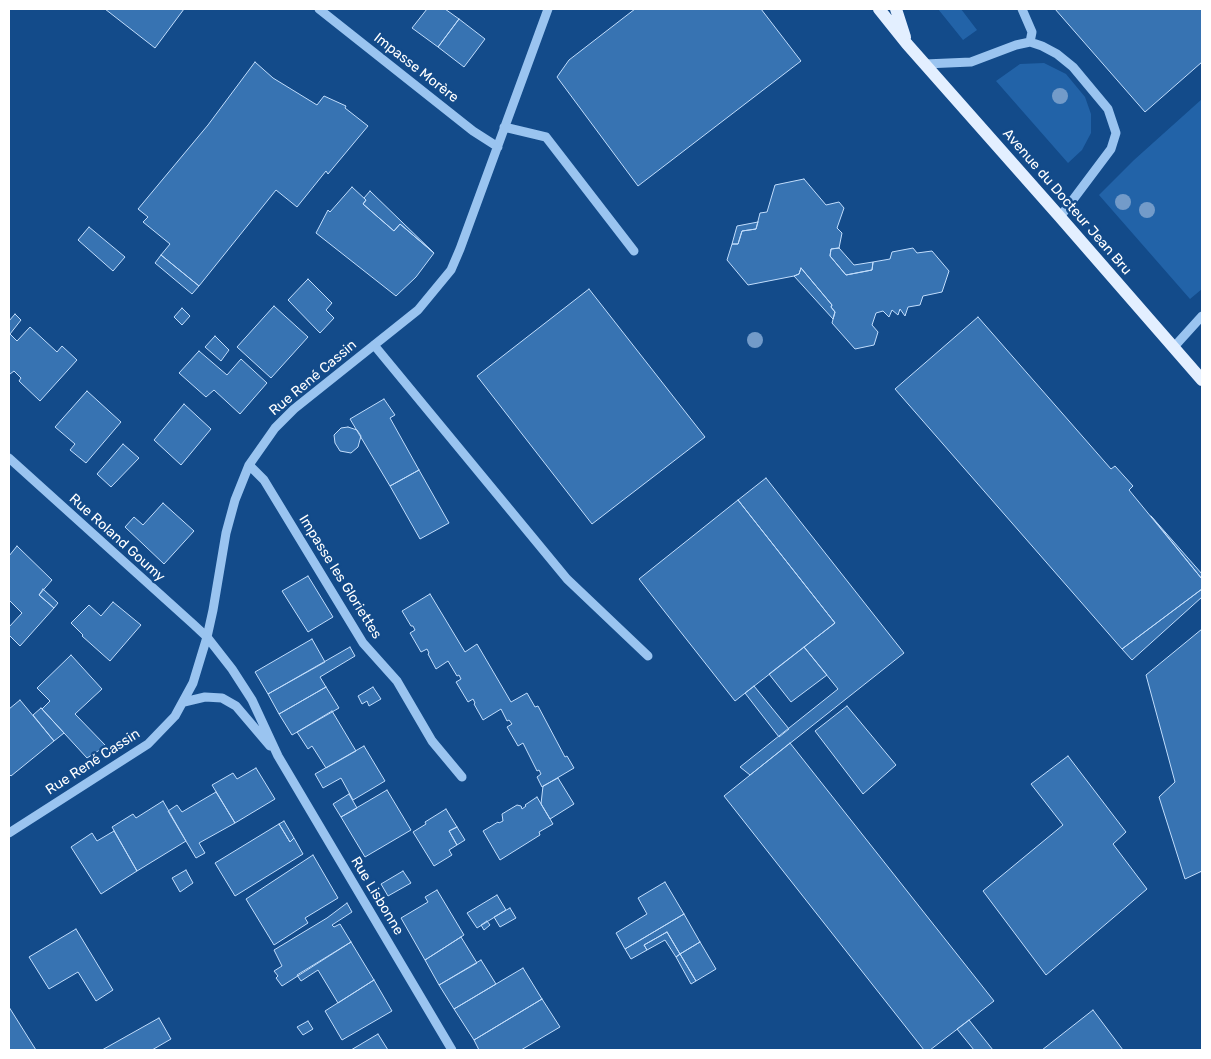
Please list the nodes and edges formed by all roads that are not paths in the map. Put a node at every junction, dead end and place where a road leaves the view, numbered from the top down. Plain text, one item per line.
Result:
1 (319, 9) edge
2 (548, 9) edge
3 (879, 9) edge
4 (896, 9) edge
5 (1022, 9) edge
6 (1030, 42) junction
7 (907, 44) junction
8 (925, 64) junction
9 (504, 127) junction
10 (498, 147) junction
11 (1060, 216) junction
12 (634, 251) dead end
13 (1202, 316) edge
14 (374, 345) junction
15 (1174, 348) junction
16 (1202, 380) edge
17 (9, 458) edge
18 (249, 465) junction
19 (207, 637) junction
20 (648, 656) dead end
21 (184, 702) junction
22 (278, 756) junction
23 (462, 776) dead end
24 (9, 833) edge
25 (452, 1050) edge

1 - 10 street, Impasse Morère
2 - 9 street, Rue René Cassin
3 - 7 main road, Avenue du Docteur Jean Bru
4 - 7 main road, Avenue du Docteur Jean Bru
5 - 6 street
6 - 8 street
6 - 11 street
7 - 8 main road, Avenue du Docteur Jean Bru
8 - 11 main road, Avenue du Docteur Jean Bru
9 - 10 street, Rue René Cassin
9 - 12 street
10 - 14 street, Rue René Cassin
11 - 15 main road, Avenue du Docteur Jean Bru
13 - 15 street
14 - 18 street, Rue René Cassin
14 - 20 street
15 - 16 main road, Avenue du Docteur Jean Bru
17 - 19 street, Rue Roland Goumy
18 - 19 street, Rue René Cassin
18 - 23 street, Impasse les Gloriettes
19 - 21 street, Rue René Cassin
19 - 22 street, Rue Lisbonne
21 - 22 street, Rue Lisbonne
21 - 24 street, Rue René Cassin
22 - 25 street, Rue Lisbonne

